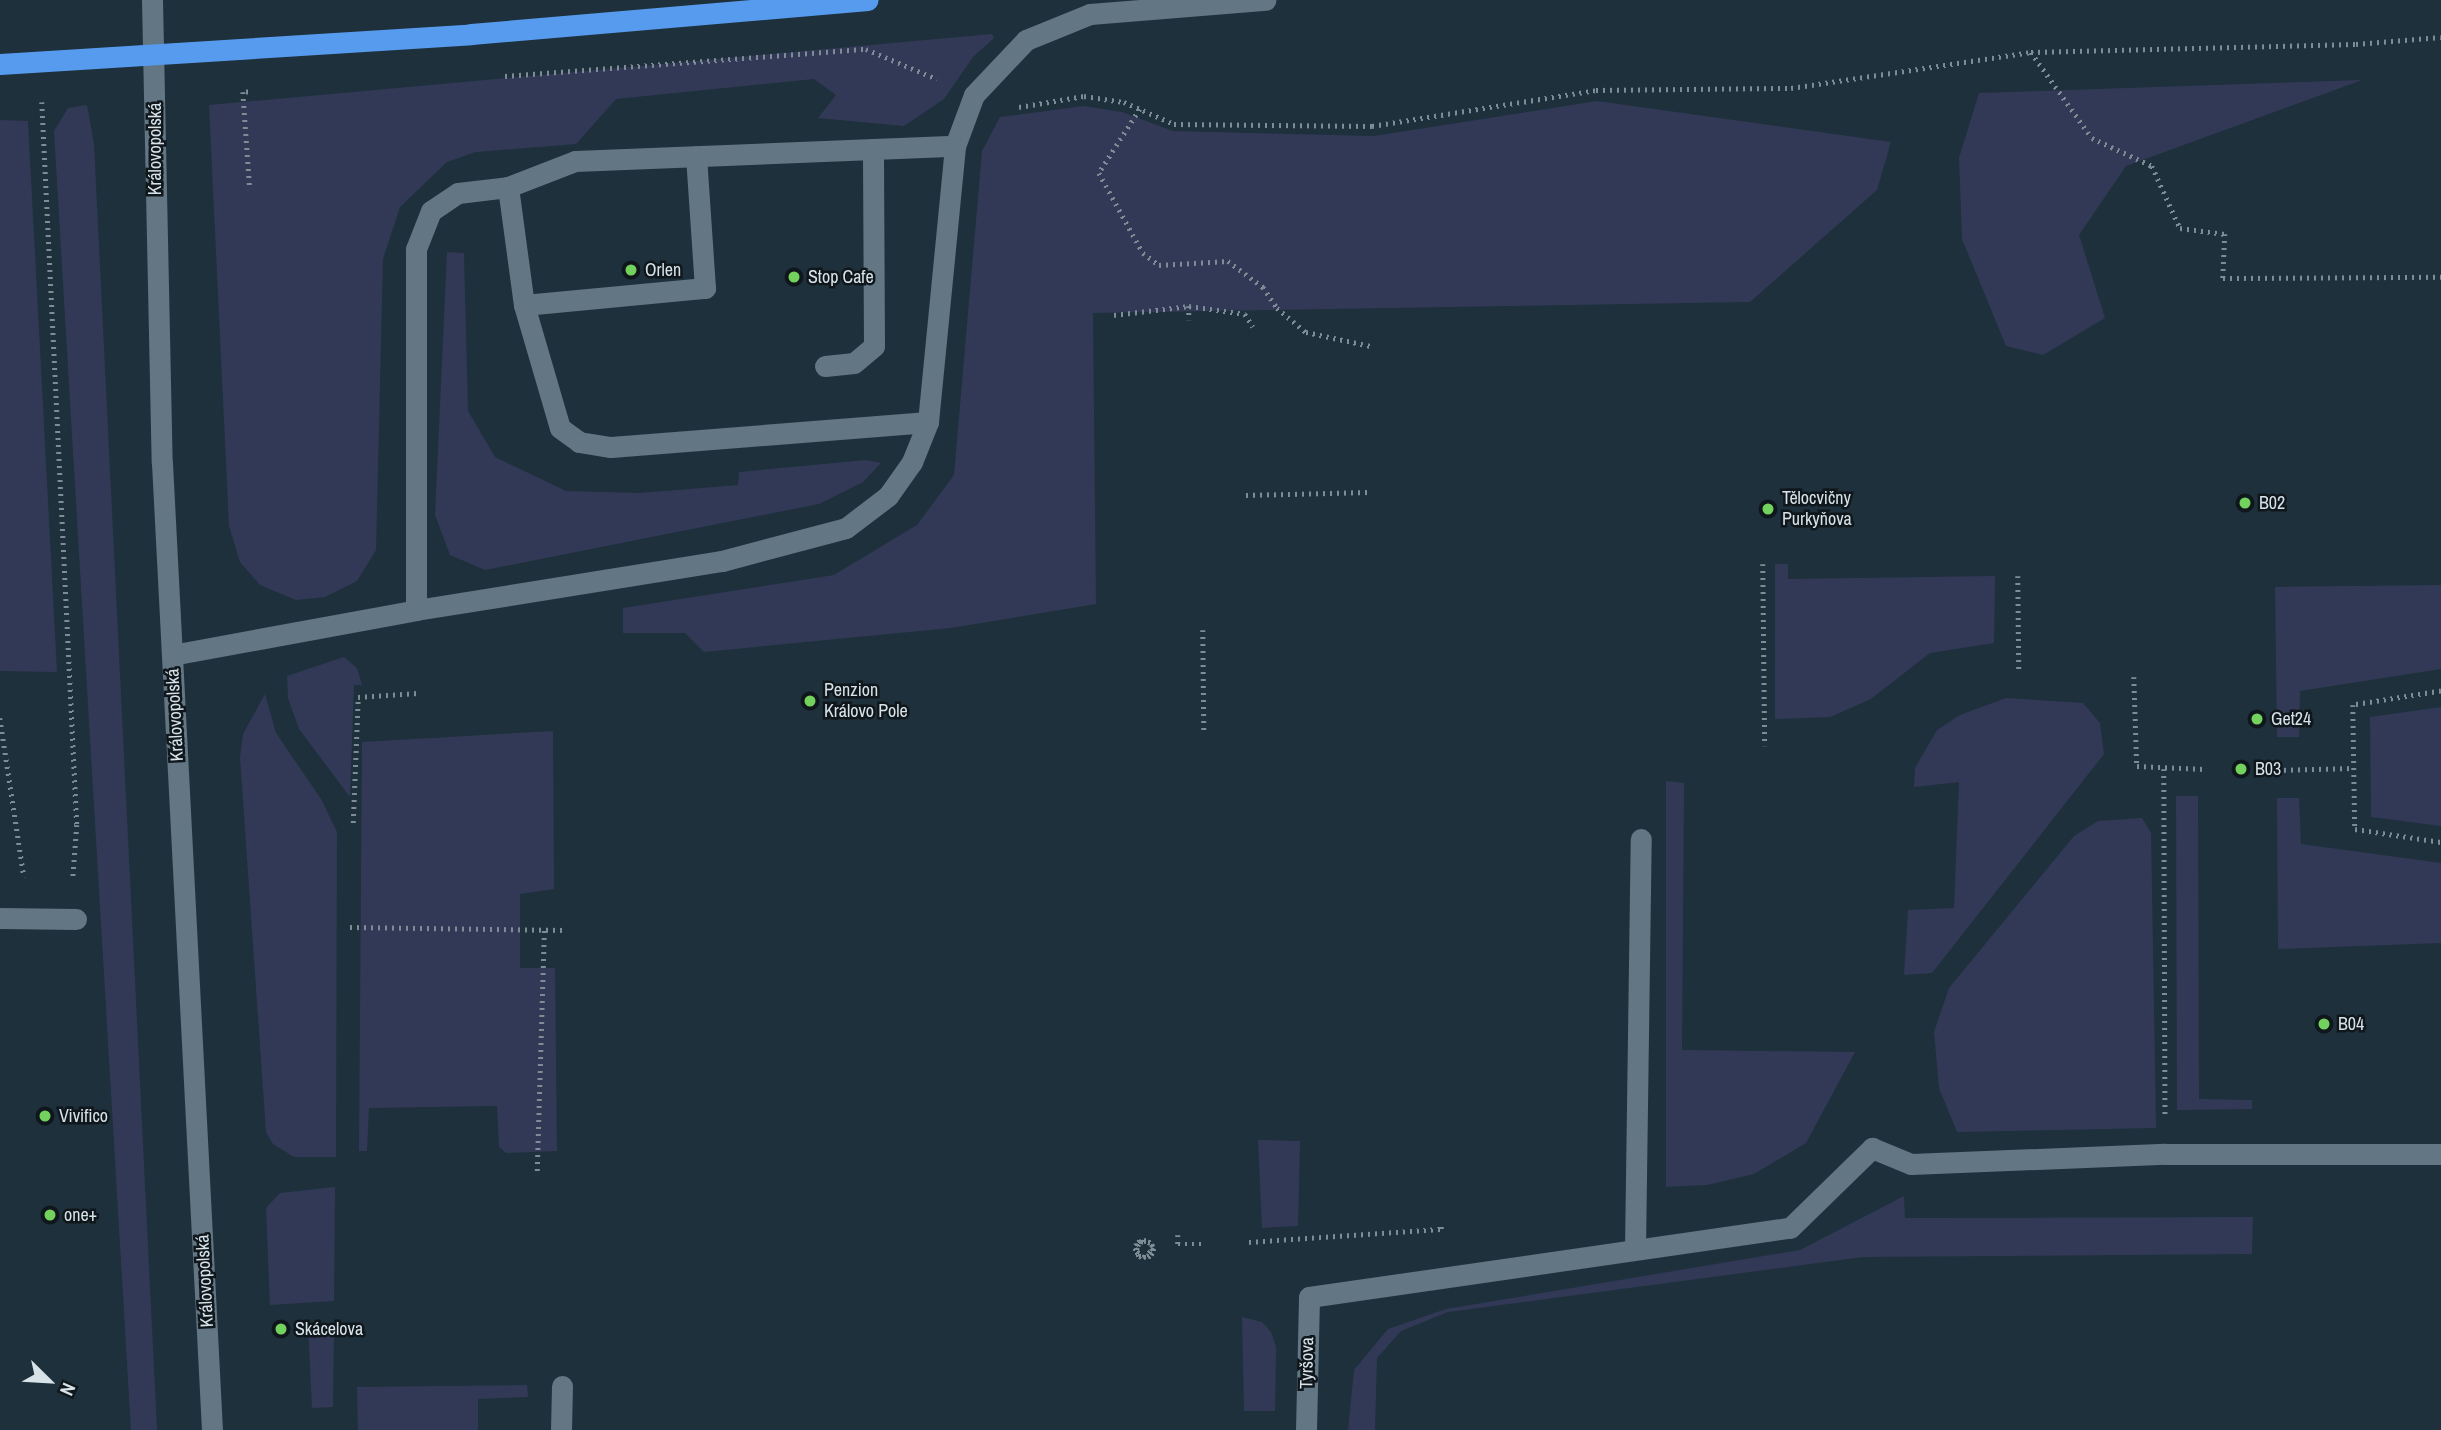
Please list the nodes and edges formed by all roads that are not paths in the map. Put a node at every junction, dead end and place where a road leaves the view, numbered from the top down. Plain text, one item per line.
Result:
1 (152, 0) edge
2 (868, 0) edge
3 (1265, 0) edge
4 (0, 64) edge
5 (955, 146) junction
6 (873, 149) junction
7 (696, 156) junction
8 (508, 187) junction
9 (524, 305) junction
10 (825, 366) dead end
11 (928, 422) junction
12 (416, 610) junction
13 (172, 655) junction
14 (1641, 839) dead end
15 (0, 918) edge
16 (76, 919) road end
17 (2441, 1154) edge
18 (1635, 1249) junction
19 (562, 1386) dead end
20 (212, 1430) edge
21 (561, 1430) edge
22 (1306, 1430) edge

1 - 13 street, Královopolská
2 - 4 highway
3 - 5 street
5 - 6 street
5 - 11 street
6 - 7 street
6 - 10 street
7 - 8 street
7 - 9 street
8 - 9 street
8 - 12 street
9 - 11 street
11 - 12 street
12 - 13 street
13 - 20 street, Královopolská
14 - 18 street
15 - 16 street
17 - 18 street
18 - 22 street, Tyršova
19 - 21 street

